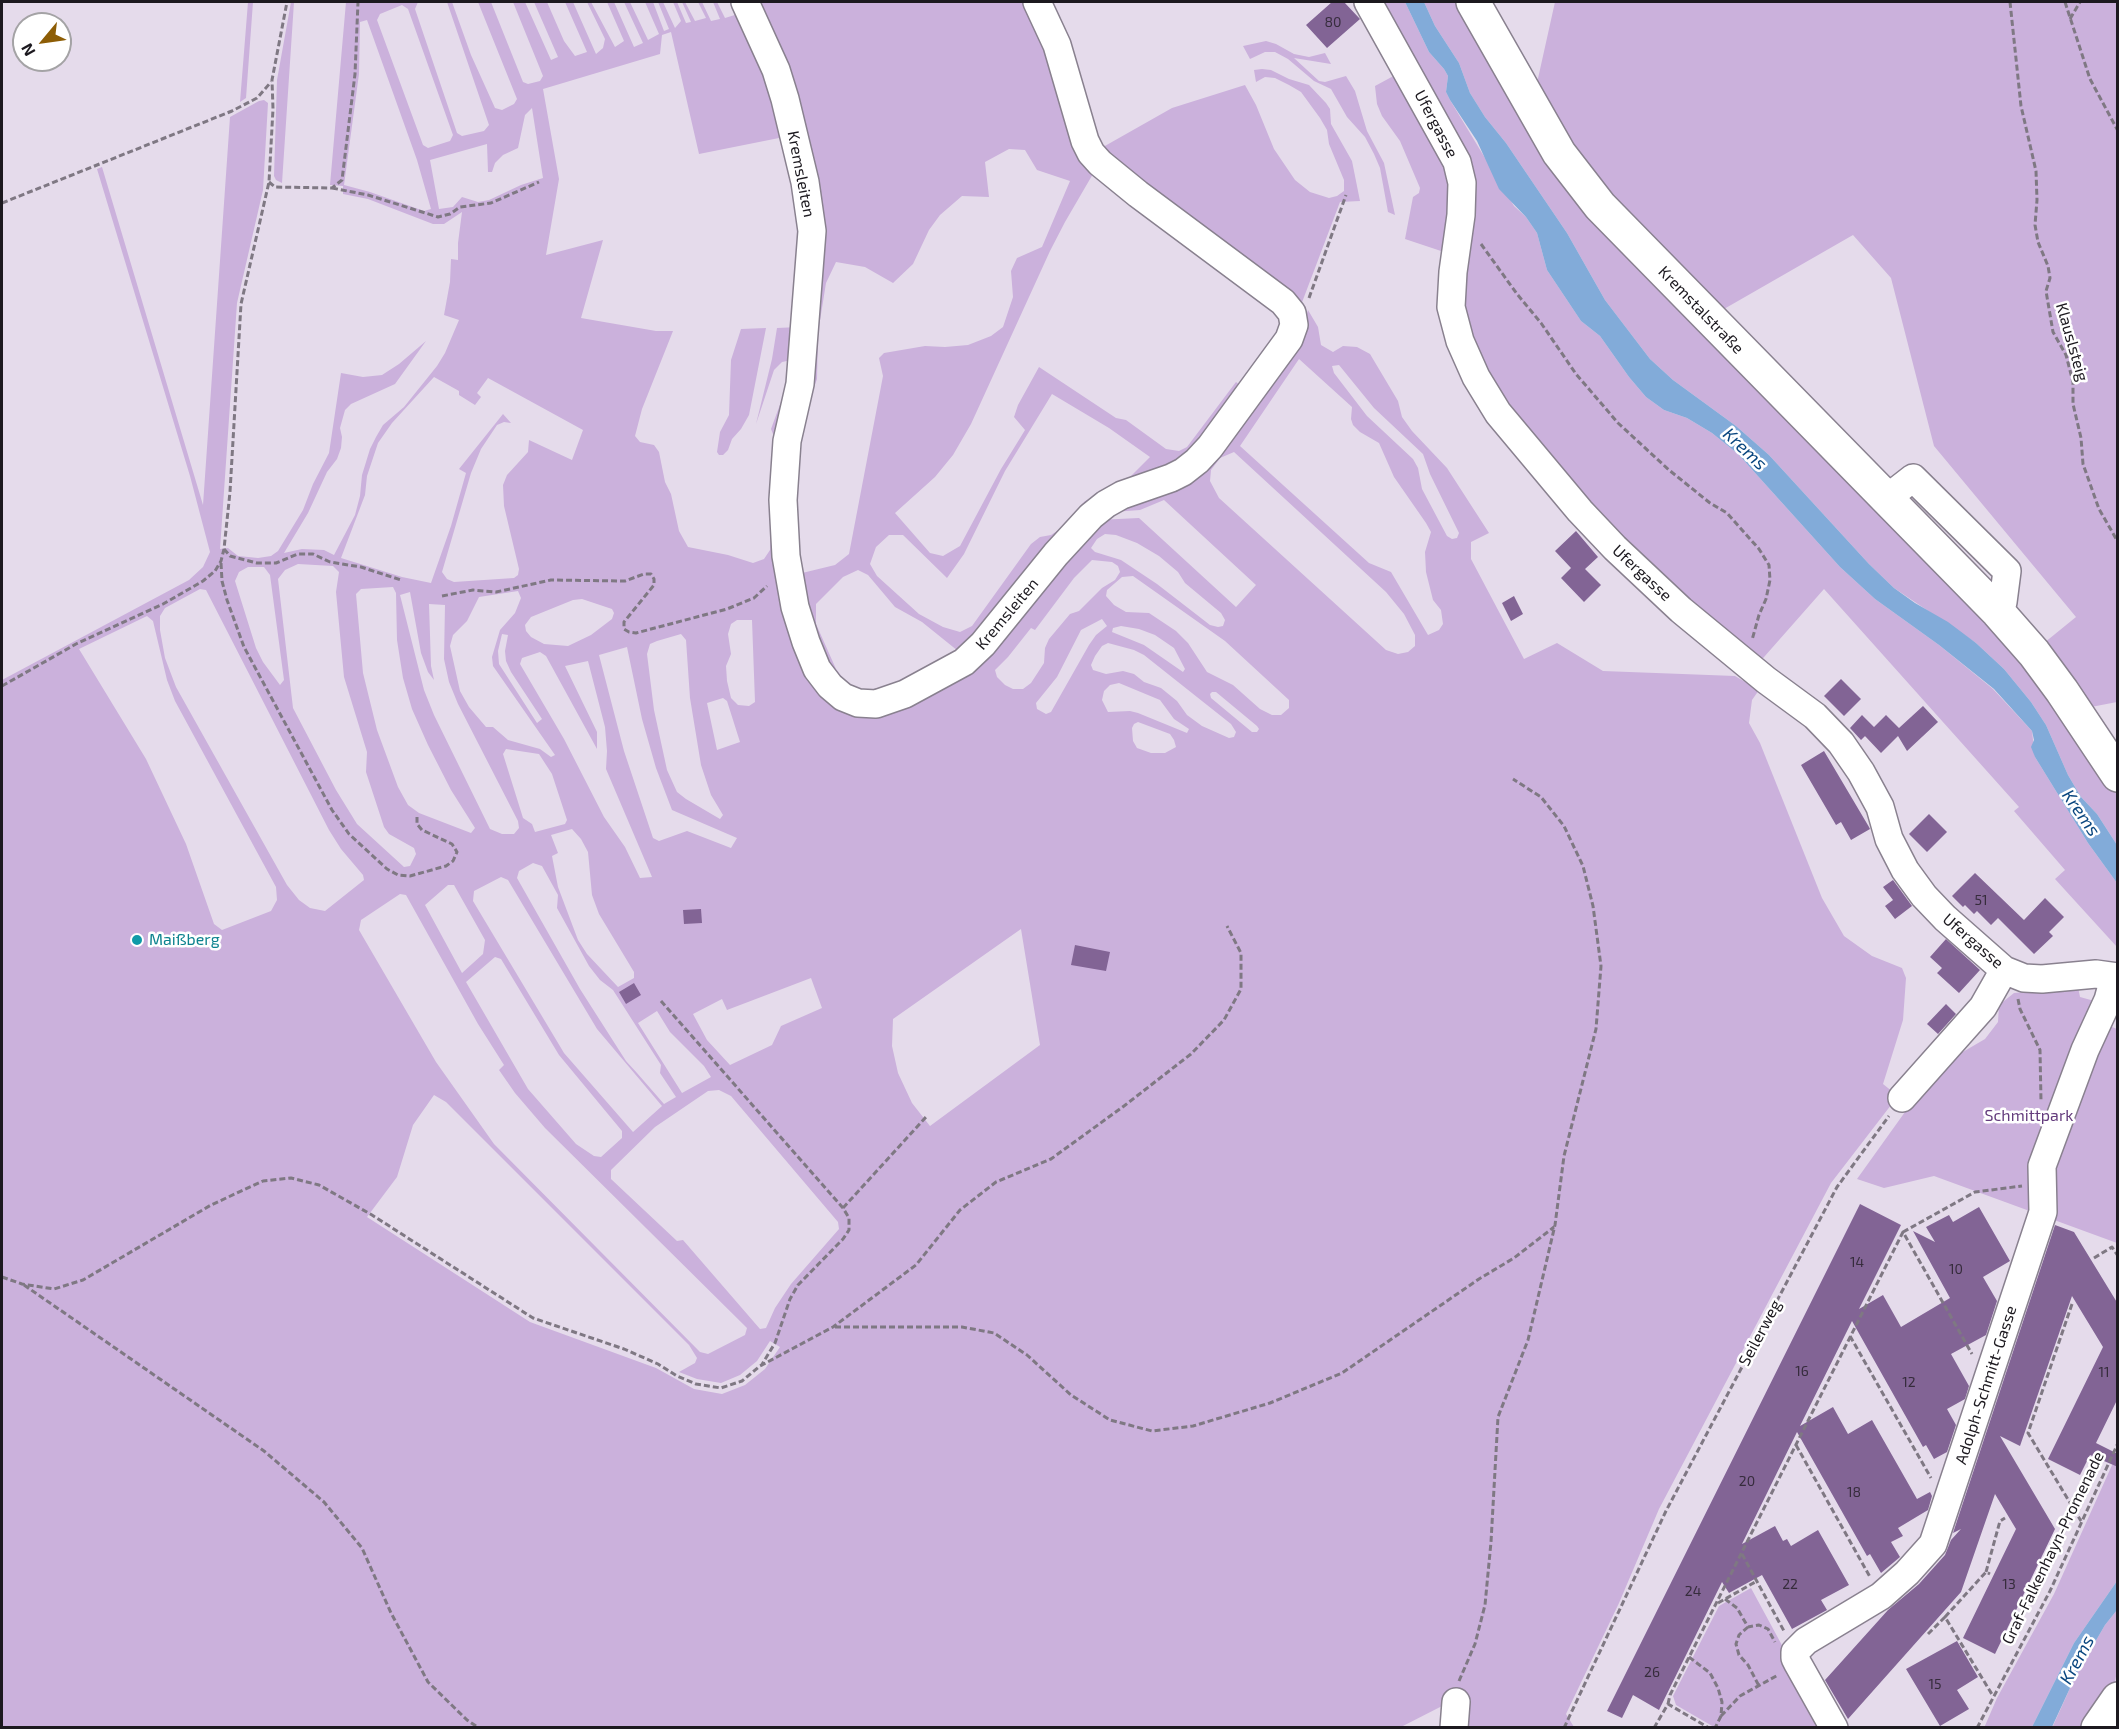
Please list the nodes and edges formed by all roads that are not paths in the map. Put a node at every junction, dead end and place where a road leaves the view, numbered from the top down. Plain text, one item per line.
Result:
1 (745, 2) edge
2 (1037, 2) edge
3 (1368, 2) edge
4 (1473, 2) edge
5 (1886, 500) junction
6 (1998, 612) junction
7 (2118, 775) edge
8 (2008, 972) junction
9 (2116, 977) edge
10 (1902, 1098) road end
11 (2118, 1699) edge
12 (1834, 1728) edge
13 (2098, 1728) edge

1 - 2 street, Kremsleiten
3 - 8 street, Ufergasse
4 - 5 main road, Kremstalstraße
5 - 6 main road, Kremstalstraße
5 - 6 street
6 - 7 main road, Kremstalstraße
8 - 9 street, Ufergasse
8 - 10 street
9 - 12 street, Adolph-Schmitt-Gasse
11 - 13 main road

